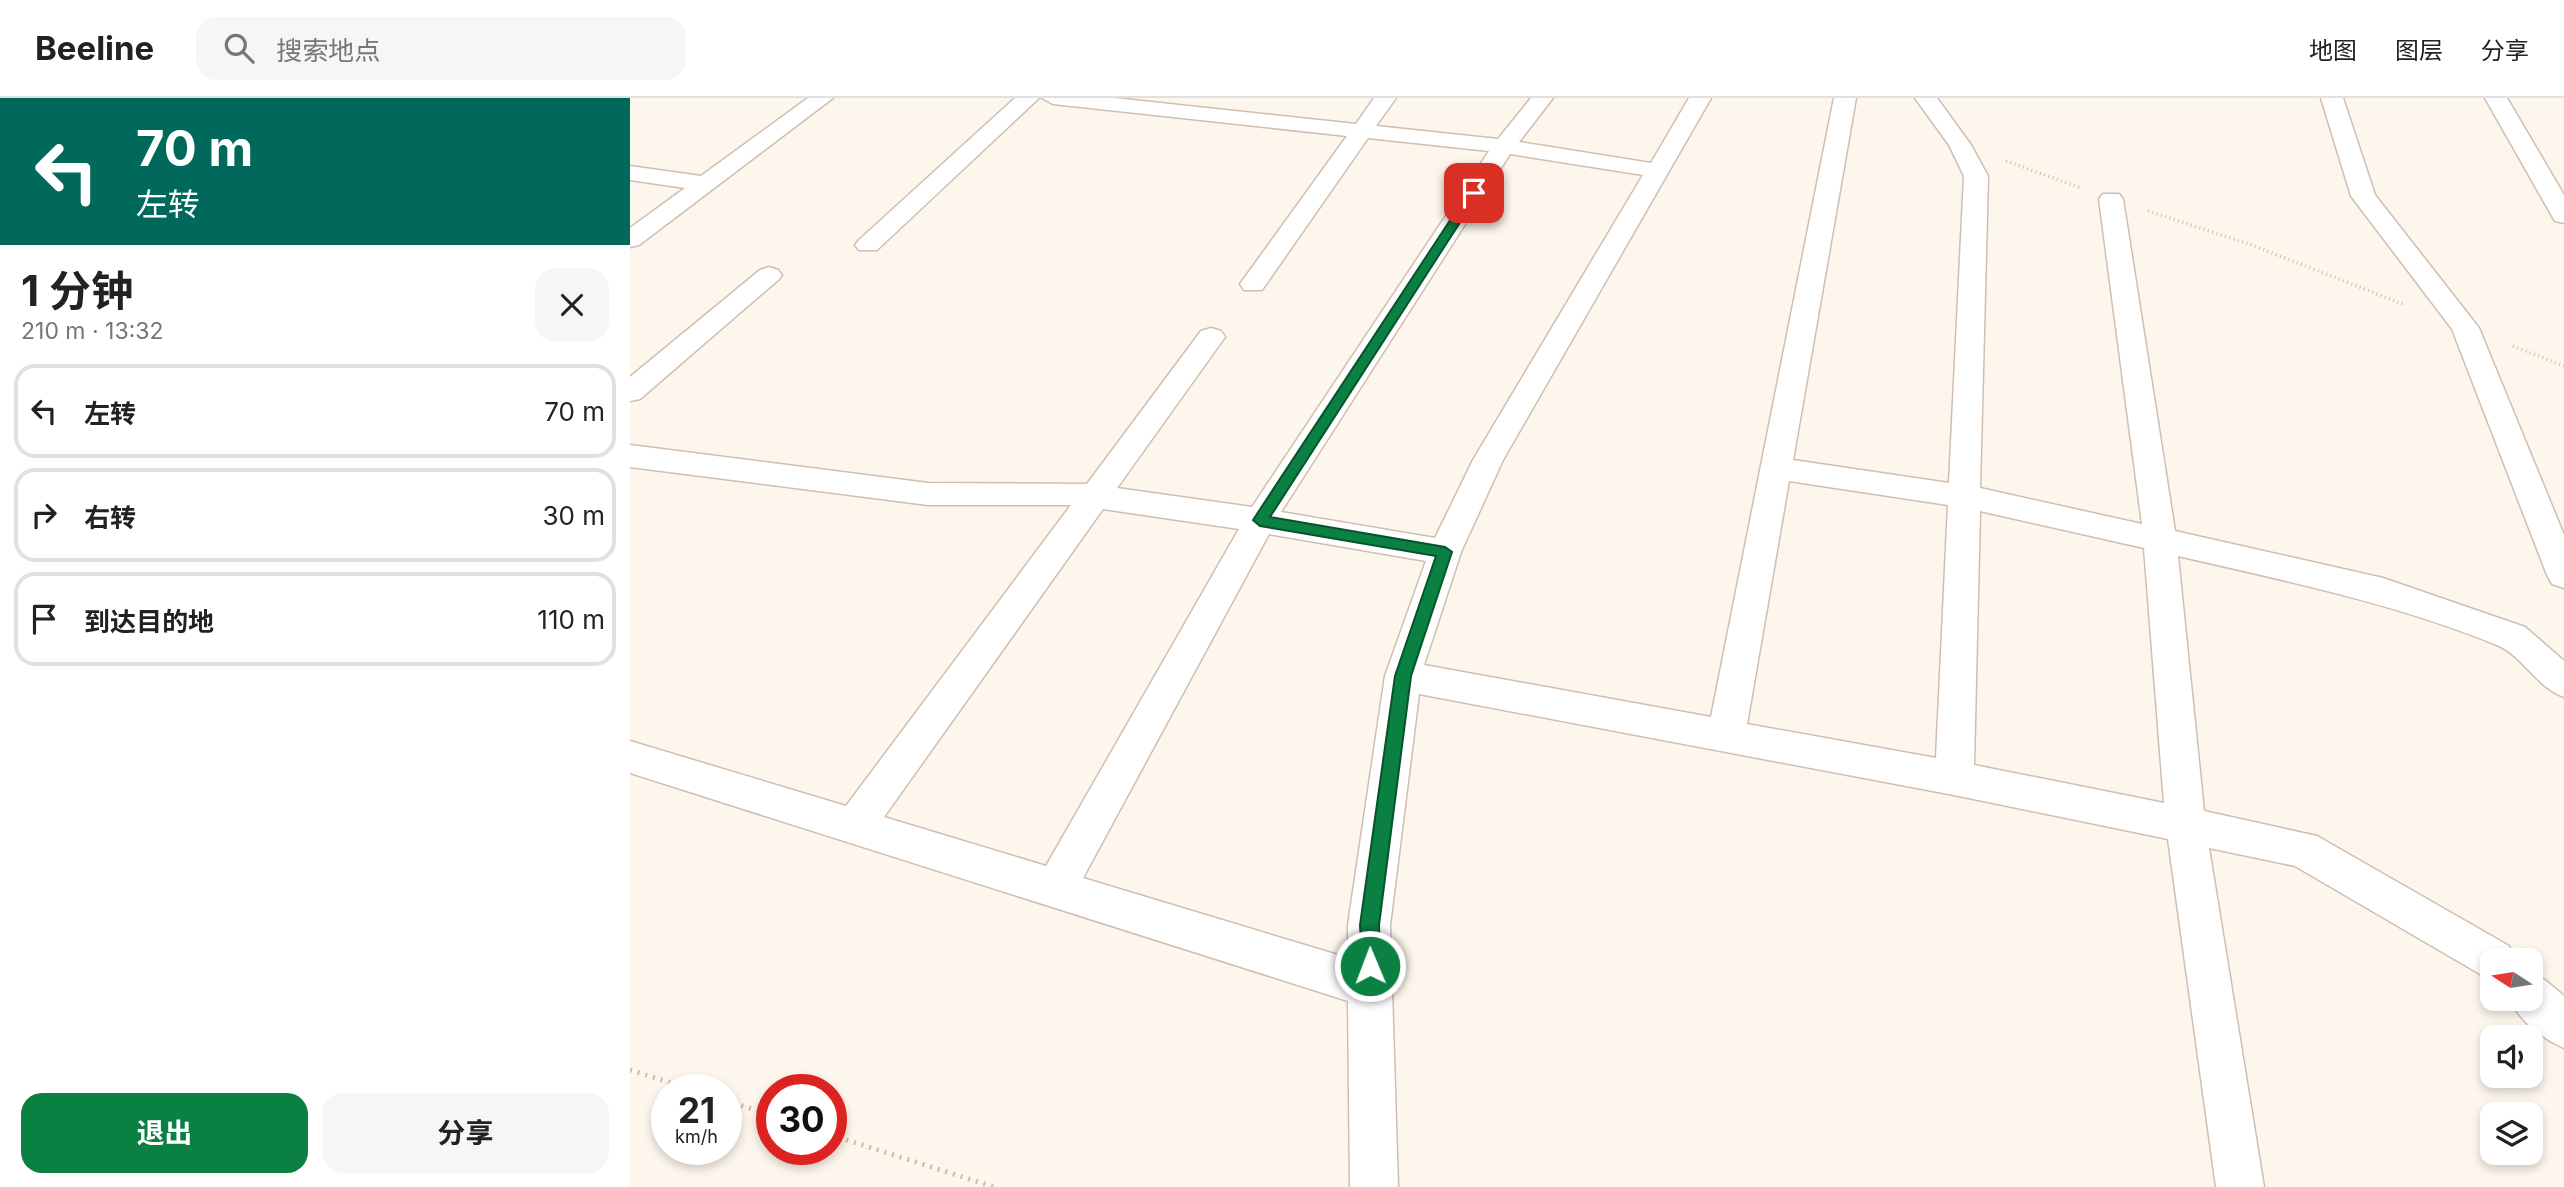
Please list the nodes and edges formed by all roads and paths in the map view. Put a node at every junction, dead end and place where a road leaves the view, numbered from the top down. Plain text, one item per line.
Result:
1 (822, 98) edge
2 (1028, 98) edge
3 (1052, 98) edge
4 (1273, 98) edge
5 (1385, 98) edge
6 (1542, 98) edge
7 (1700, 98) edge
8 (1845, 98) edge
9 (1926, 98) edge
10 (2332, 98) edge
11 (2496, 98) edge
12 (1255, 120) junction
13 (1363, 131) junction
14 (1961, 145) junction
15 (1504, 146) junction
16 (1659, 171) junction
17 (630, 173) edge
18 (705, 184) junction
19 (2111, 199) junction
20 (2564, 216) edge
21 (630, 240) edge
22 (868, 245) dead end
23 (769, 275) dead end
24 (1254, 284) dead end
25 (2465, 328) junction
26 (1211, 337) dead end
27 (2564, 366) edge
28 (630, 392) edge
29 (630, 456) edge
30 (1776, 468) junction
31 (1097, 496) junction
32 (1964, 496) junction
33 (1260, 520) junction
34 (2160, 540) junction
35 (1445, 552) junction
36 (2564, 575) edge
37 (1403, 676) junction
38 (2564, 682) edge
39 (1726, 736) junction
40 (630, 757) edge
41 (1954, 778) junction
42 (2186, 825) junction
43 (854, 827) junction
44 (1055, 889) junction
45 (2480, 953) edge
46 (1370, 986) junction
47 (2543, 1007) edge
48 (2564, 1026) edge
49 (630, 1070) edge
50 (651, 1077) edge
51 (847, 1140) edge
52 (993, 1187) edge
53 (1374, 1187) edge
54 (2240, 1187) edge

1 - 18 street
2 - 22 street
3 - 12 street
4 - 12 street
5 - 13 street
6 - 15 street
7 - 16 street
8 - 30 street
9 - 14 street
10 - 25 street
11 - 20 street
12 - 13 street
13 - 15 street
13 - 24 street
14 - 19 path
14 - 32 street
15 - 16 street
15 - 33 street
16 - 35 street
17 - 18 street
18 - 21 street
19 - 25 path
19 - 34 street
23 - 28 street
25 - 27 path
25 - 36 street
26 - 31 street
29 - 31 street
30 - 32 street
30 - 39 street
31 - 33 street
31 - 43 street
32 - 34 street
32 - 41 street
33 - 35 street
33 - 44 street
34 - 38 street
34 - 42 street
35 - 37 street
37 - 39 street
37 - 46 street
39 - 41 street
40 - 43 street
41 - 42 street
42 - 45 street
42 - 54 street
43 - 44 street
44 - 46 street
46 - 53 street
47 - 48 street
49 - 50 path
51 - 52 path

